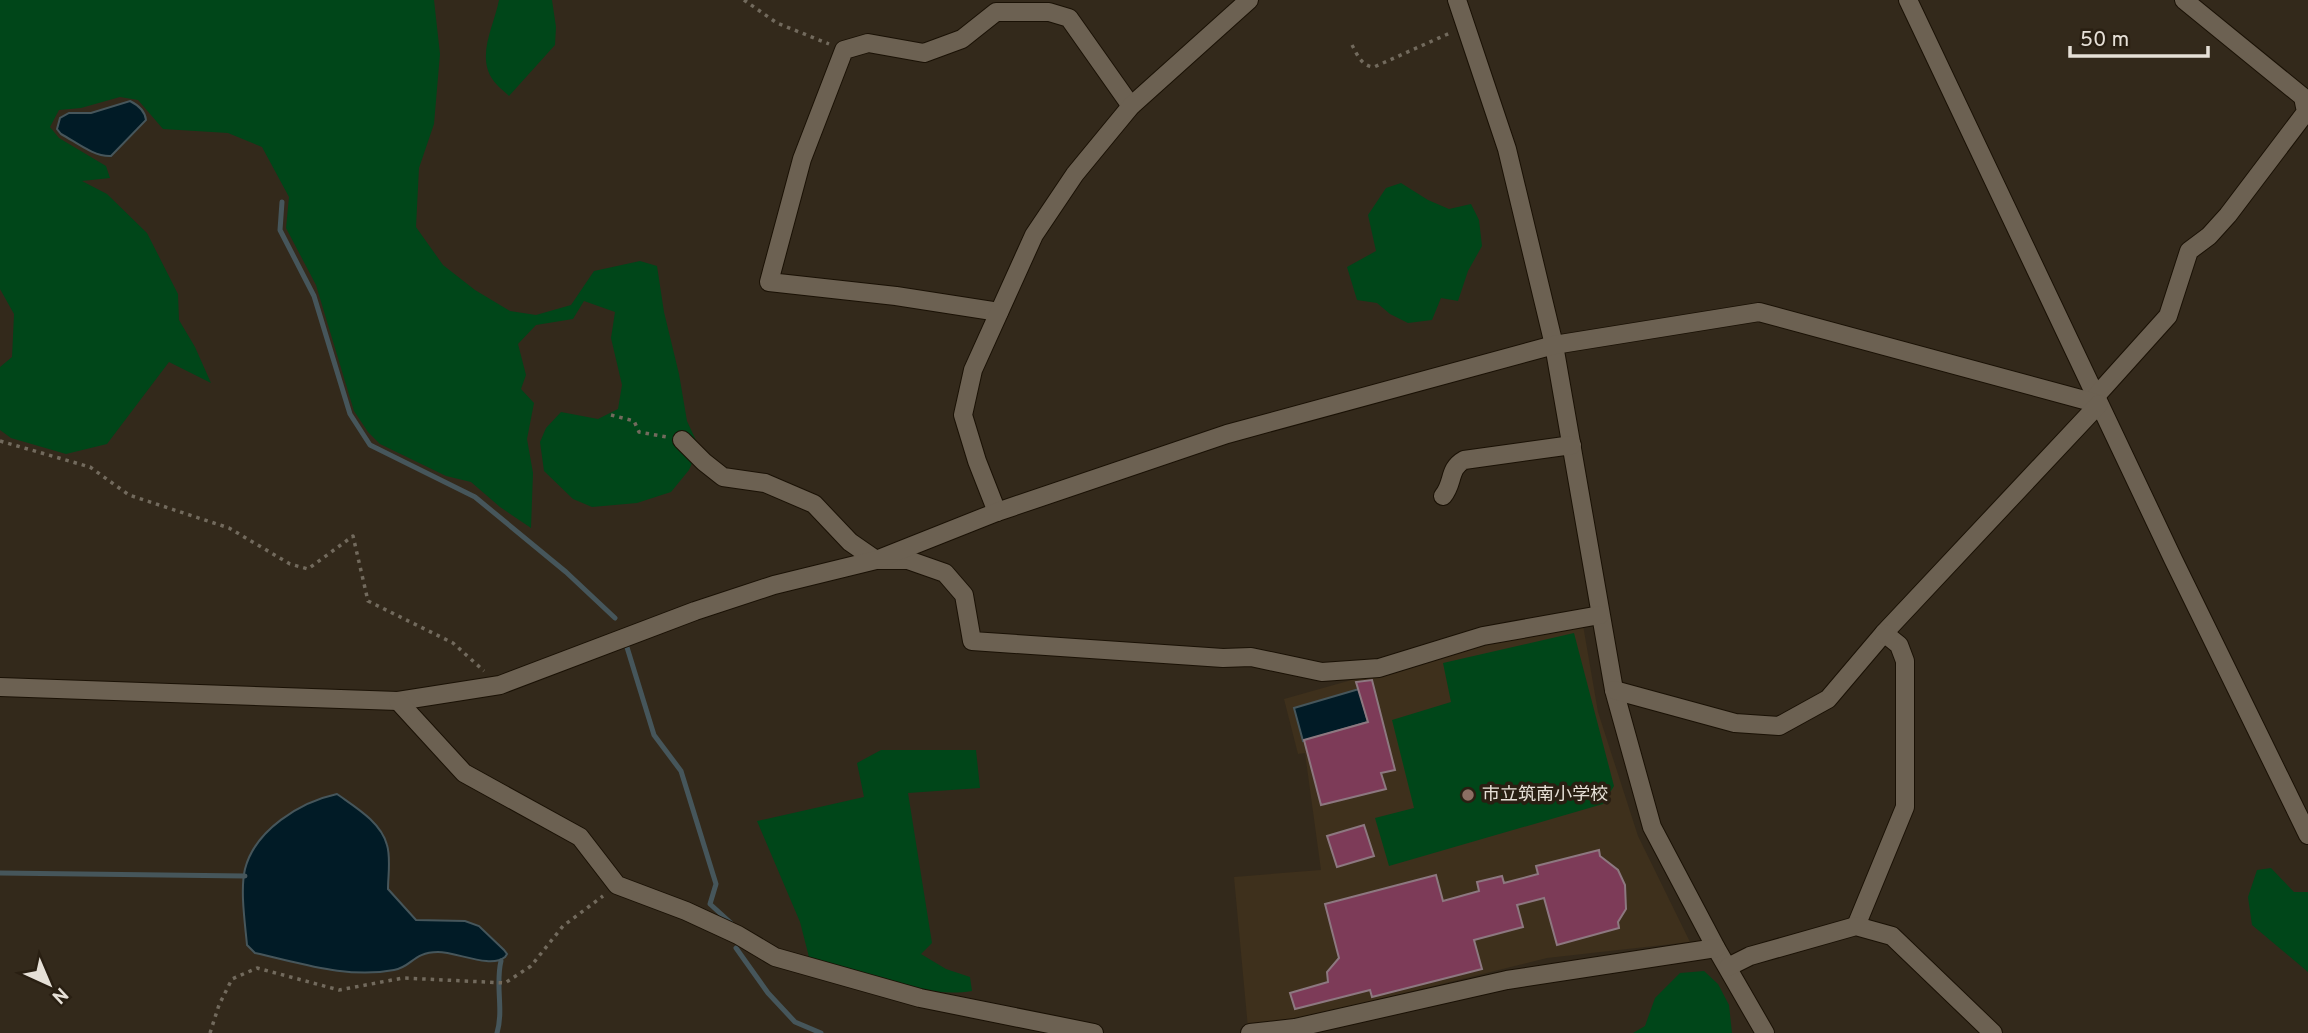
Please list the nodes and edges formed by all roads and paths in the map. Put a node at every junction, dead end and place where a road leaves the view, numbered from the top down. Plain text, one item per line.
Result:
1 (744, 0) edge
2 (1249, 0) edge
3 (1457, 0) edge
4 (1908, 0) edge
5 (2183, 0) edge
6 (1456, 31) dead end
7 (1352, 45) dead end
8 (844, 50) junction
9 (1131, 106) junction
10 (999, 312) junction
11 (1554, 345) junction
12 (2097, 400) junction
13 (611, 415) dead end
14 (682, 440) joint
15 (0, 441) edge
16 (1572, 445) junction
17 (1443, 496) dead end
18 (997, 512) junction
19 (876, 560) junction
20 (1600, 615) junction
21 (1884, 634) junction
22 (500, 685) junction
23 (0, 687) edge
24 (1614, 690) junction
25 (398, 701) junction
26 (2308, 835) edge
27 (617, 886) junction
28 (1856, 926) junction
29 (1716, 948) junction
30 (1728, 967) junction
31 (1296, 1030) edge
32 (210, 1033) edge
33 (1094, 1033) edge
34 (1250, 1033) edge
35 (1765, 1033) edge
36 (1993, 1033) edge

1 - 8 path
2 - 9 street
3 - 11 street
4 - 12 street
5 - 12 street
6 - 7 path
8 - 9 street
8 - 10 street
9 - 10 street
10 - 18 street
11 - 12 street
11 - 16 street
11 - 18 street
12 - 21 street
12 - 26 street
13 - 14 path
14 - 19 street
15 - 22 path
16 - 17 street
16 - 20 street
18 - 19 street
19 - 20 street
19 - 22 street
20 - 24 street
21 - 24 street
21 - 28 street
22 - 25 street
23 - 25 street
24 - 29 street
25 - 27 street
27 - 32 path
27 - 33 street
28 - 30 street
28 - 36 street
29 - 30 street
29 - 31 street
30 - 35 street
31 - 34 street

